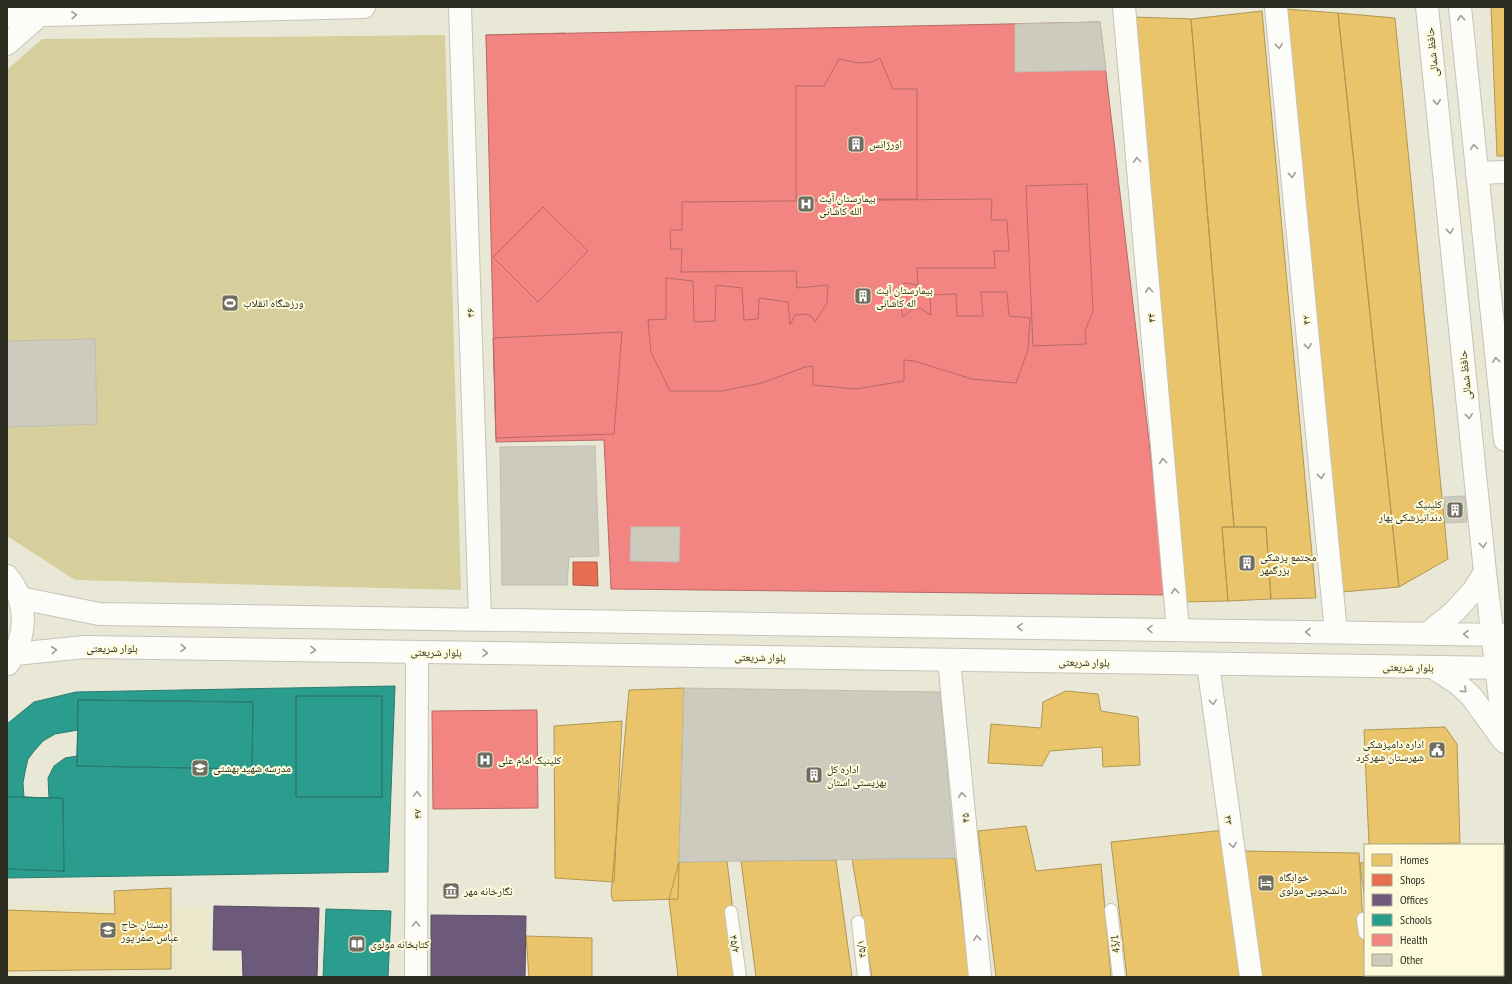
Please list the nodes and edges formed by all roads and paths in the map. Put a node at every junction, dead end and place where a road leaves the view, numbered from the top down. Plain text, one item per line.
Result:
1 (364, 7) edge
2 (460, 7) edge
3 (1124, 7) edge
4 (1276, 7) edge
5 (1427, 7) edge
6 (1460, 7) edge
7 (7, 16) edge
8 (40, 16) junction
9 (7, 44) edge
10 (1505, 172) edge
11 (1477, 173) junction
12 (1505, 440) edge
13 (1485, 572) junction
14 (7, 576) edge
15 (20, 598) junction
16 (480, 619) junction
17 (1178, 630) junction
18 (1336, 632) junction
19 (1428, 634) junction
20 (1499, 635) edge
21 (417, 652) junction
22 (11, 660) edge
23 (949, 660) junction
24 (1208, 664) junction
25 (1432, 667) junction
26 (1501, 668) edge
27 (1505, 742) edge
28 (1111, 910) dead end
29 (731, 912) dead end
30 (1363, 919) dead end
31 (858, 922) dead end
32 (1364, 926) edge
33 (416, 977) edge
34 (740, 977) edge
35 (864, 977) edge
36 (980, 977) edge
37 (1119, 977) edge
38 (1251, 977) edge

8 -> 1 main road
2 - 16 main road, ۴۶
17 -> 3 main road, ۴۴
4 -> 18 main road, ۴۲
5 -> 13 main road, حافظ شمالی
11 -> 6 main road
7 - 8 main road
8 - 9 main road
10 - 11 main road
12 -> 11 main road
13 - 19 main road
13 - 20 main road, حافظ شمالی
14 - 15 main road
15 - 16 main road
15 - 22 main road
17 -> 16 main road
18 -> 17 main road
18 - 19 main road
20 -> 19 main road
20 - 26 main road, حافظ شمالی
22 -> 21 main road, بلوار شریعتی
21 -> 23 main road, بلوار شریعتی
33 -> 21 main road, ۴۷
23 - 24 main road, بلوار شریعتی
36 -> 23 main road, ۴۵
24 - 25 main road, بلوار شریعتی
24 -> 38 main road, ۴۳
25 - 26 main road, بلوار شریعتی
25 -> 27 main road
26 - 27 main road, حافظ شمالی
28 - 37 lane, 43/1
29 - 34 lane, ۴۵/۲
30 - 32 lane
31 - 35 lane, ۴۵/۱

